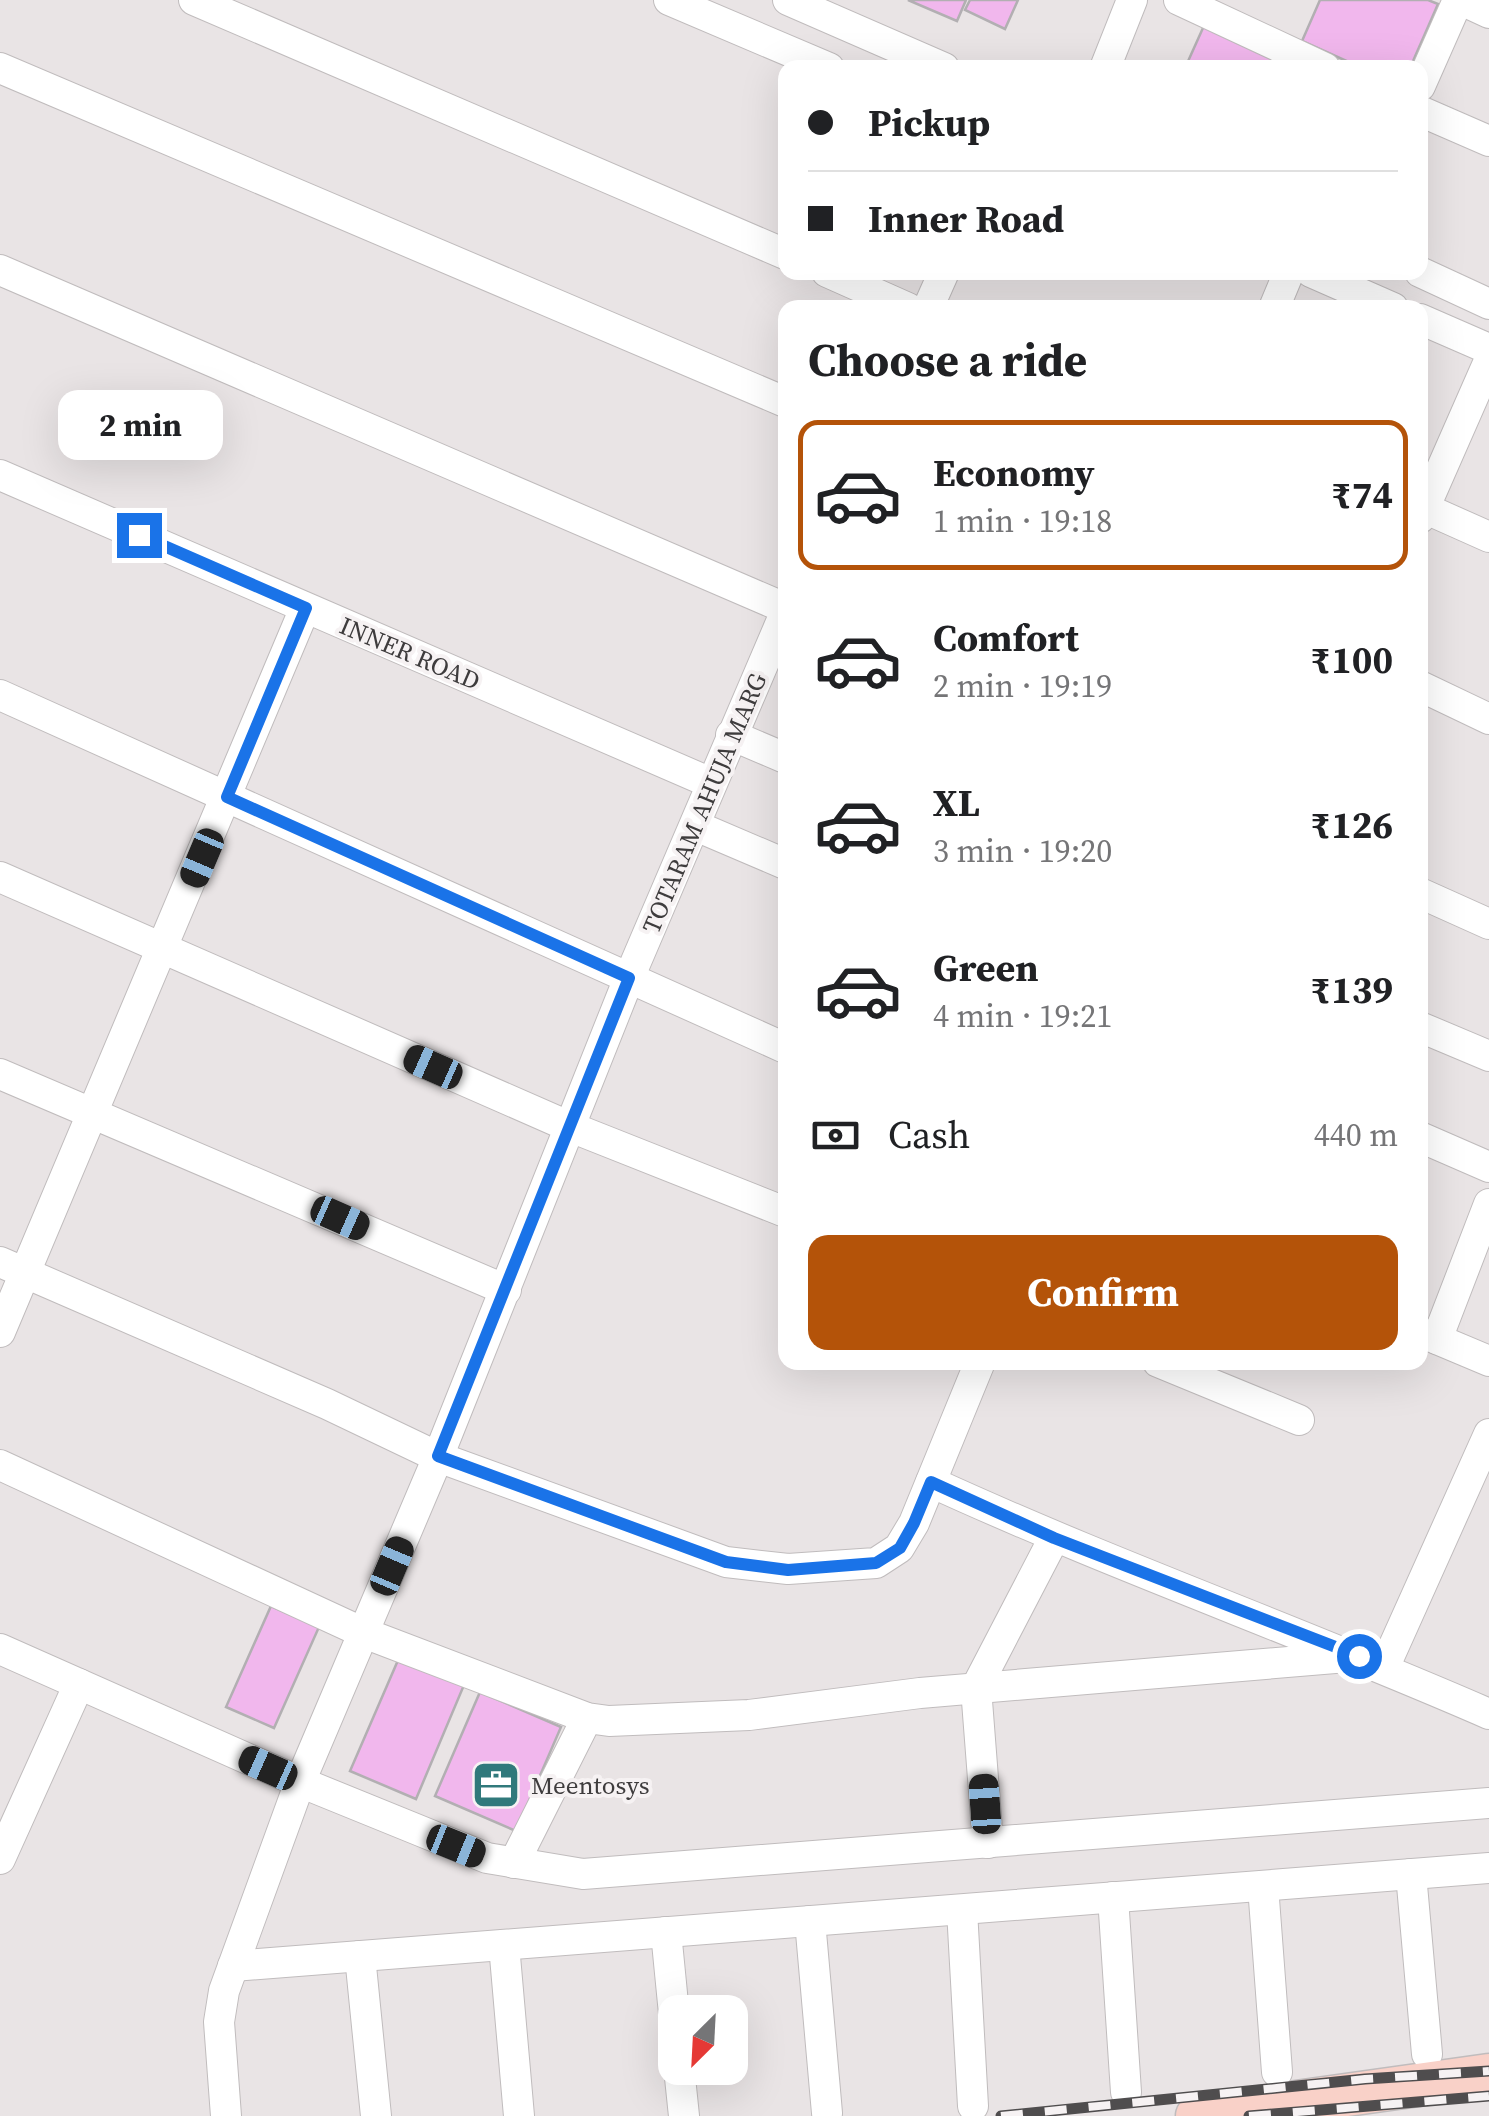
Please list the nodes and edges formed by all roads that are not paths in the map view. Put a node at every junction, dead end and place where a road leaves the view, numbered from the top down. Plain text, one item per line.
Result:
1 (194, 0) edge
2 (669, 0) edge
3 (788, 0) edge
4 (1132, 0) edge
5 (1179, 0) edge
6 (1459, 0) edge
7 (1489, 13) edge
8 (810, 60) edge
9 (926, 60) edge
10 (1108, 60) edge
11 (1308, 60) edge
12 (0, 68) edge
13 (1428, 68) edge
14 (1428, 114) edge
15 (1489, 141) edge
16 (778, 251) edge
17 (0, 270) edge
18 (1428, 276) edge
19 (845, 280) edge
20 (1334, 280) edge
21 (890, 300) edge
22 (1377, 300) edge
23 (1489, 304) edge
24 (1428, 322) edge
25 (1489, 349) edge
26 (1489, 361) edge
27 (778, 399) edge
28 (0, 475) edge
29 (1428, 499) edge
30 (1428, 515) edge
31 (1489, 537) edge
32 (306, 608) junction
33 (778, 608) edge
34 (778, 627) edge
35 (1428, 690) edge
36 (0, 695) edge
37 (1489, 719) edge
38 (731, 735) junction
39 (778, 755) edge
40 (710, 783) junction
41 (227, 797) junction
42 (696, 826) junction
43 (778, 861) edge
44 (0, 877) edge
45 (1428, 897) edge
46 (1489, 924) edge
47 (164, 949) junction
48 (629, 978) junction
49 (1428, 1030) edge
50 (778, 1045) edge
51 (1489, 1056) edge
52 (0, 1074) edge
53 (93, 1113) junction
54 (568, 1126) junction
55 (1428, 1140) edge
56 (1489, 1167) edge
57 (1489, 1204) edge
58 (778, 1209) edge
59 (13, 1267) edge
60 (506, 1290) junction
61 (0, 1332) edge
62 (1428, 1335) edge
63 (1489, 1361) edge
64 (977, 1370) edge
65 (1177, 1370) edge
66 (1299, 1420) dead end
67 (1489, 1434) edge
68 (438, 1456) junction
69 (0, 1465) edge
70 (931, 1482) junction
71 (1054, 1538) junction
72 (364, 1634) junction
73 (0, 1650) edge
74 (1372, 1662) junction
75 (78, 1684) junction
76 (976, 1688) junction
77 (1489, 1714) edge
78 (587, 1718) junction
79 (300, 1782) junction
80 (1489, 1803) edge
81 (988, 1842) junction
82 (0, 1859) edge
83 (514, 1863) junction
84 (1489, 1868) edge
85 (1412, 1874) junction
86 (1262, 1886) junction
87 (1113, 1897) junction
88 (962, 1910) junction
89 (810, 1921) junction
90 (666, 1932) junction
91 (504, 1945) junction
92 (360, 1956) junction
93 (233, 1966) junction
94 (672, 1995) edge
95 (1427, 2054) dead end
96 (1278, 2072) dead end
97 (1489, 2076) edge
98 (681, 2085) edge
99 (1126, 2092) dead end
100 (973, 2106) dead end
101 (827, 2114) edge
102 (226, 2116) edge
103 (376, 2116) edge
104 (519, 2116) edge
105 (684, 2116) edge
106 (1197, 2116) edge

1 - 16 street
2 - 8 street
3 - 9 street
4 - 10 street
5 - 11 street
6 - 7 street
6 - 13 street
12 - 27 street
14 - 15 street
17 - 33 street
18 - 23 street
19 - 21 street
20 - 22 street
24 - 25 street
26 - 29 street
28 - 32 street, INNER ROAD
30 - 31 street
32 - 40 street, INNER ROAD
32 - 41 street
34 - 38 street, TOTARAM AHUJA MARG
35 - 37 street
36 - 41 street
38 - 39 street
38 - 40 street, TOTARAM AHUJA MARG
40 - 42 street, TOTARAM AHUJA MARG
41 - 47 street
41 - 48 street
42 - 43 street
42 - 48 street, TOTARAM AHUJA MARG
44 - 47 street
45 - 46 street
47 - 53 street
47 - 54 street
48 - 50 street
48 - 54 street, TOTARAM AHUJA MARG
49 - 51 street
52 - 53 street
53 - 59 street
53 - 60 street
54 - 58 street
54 - 60 street, TOTARAM AHUJA MARG
55 - 56 street
57 - 62 street
59 - 61 street
59 - 68 street
60 - 68 street, TOTARAM AHUJA MARG
62 - 63 street
64 - 70 street
65 - 66 street
67 - 74 street
68 - 70 street
68 - 72 street, TOTARAM AHUJA MARG
69 - 72 street
70 - 71 street
71 - 74 street
71 - 76 street
72 - 78 street
72 - 79 street, TOTARAM AHUJA MARG
73 - 75 street
74 - 76 street
74 - 77 street
75 - 79 street
75 - 82 street
76 - 78 street
76 - 81 street
78 - 83 street
79 - 83 street
79 - 93 street, TOTARAM AHUJA MARG
80 - 81 street
81 - 83 street
84 - 85 street
85 - 86 street
85 - 95 street
86 - 87 street
86 - 96 street
87 - 88 street
87 - 99 street
88 - 89 street
88 - 100 street
89 - 90 street
89 - 101 street
90 - 91 street
90 - 94 street
91 - 92 street
91 - 104 street
92 - 93 street
92 - 103 street
93 - 102 street, TOTARAM AHUJA MARG
97 - 106 main road
98 - 105 street

